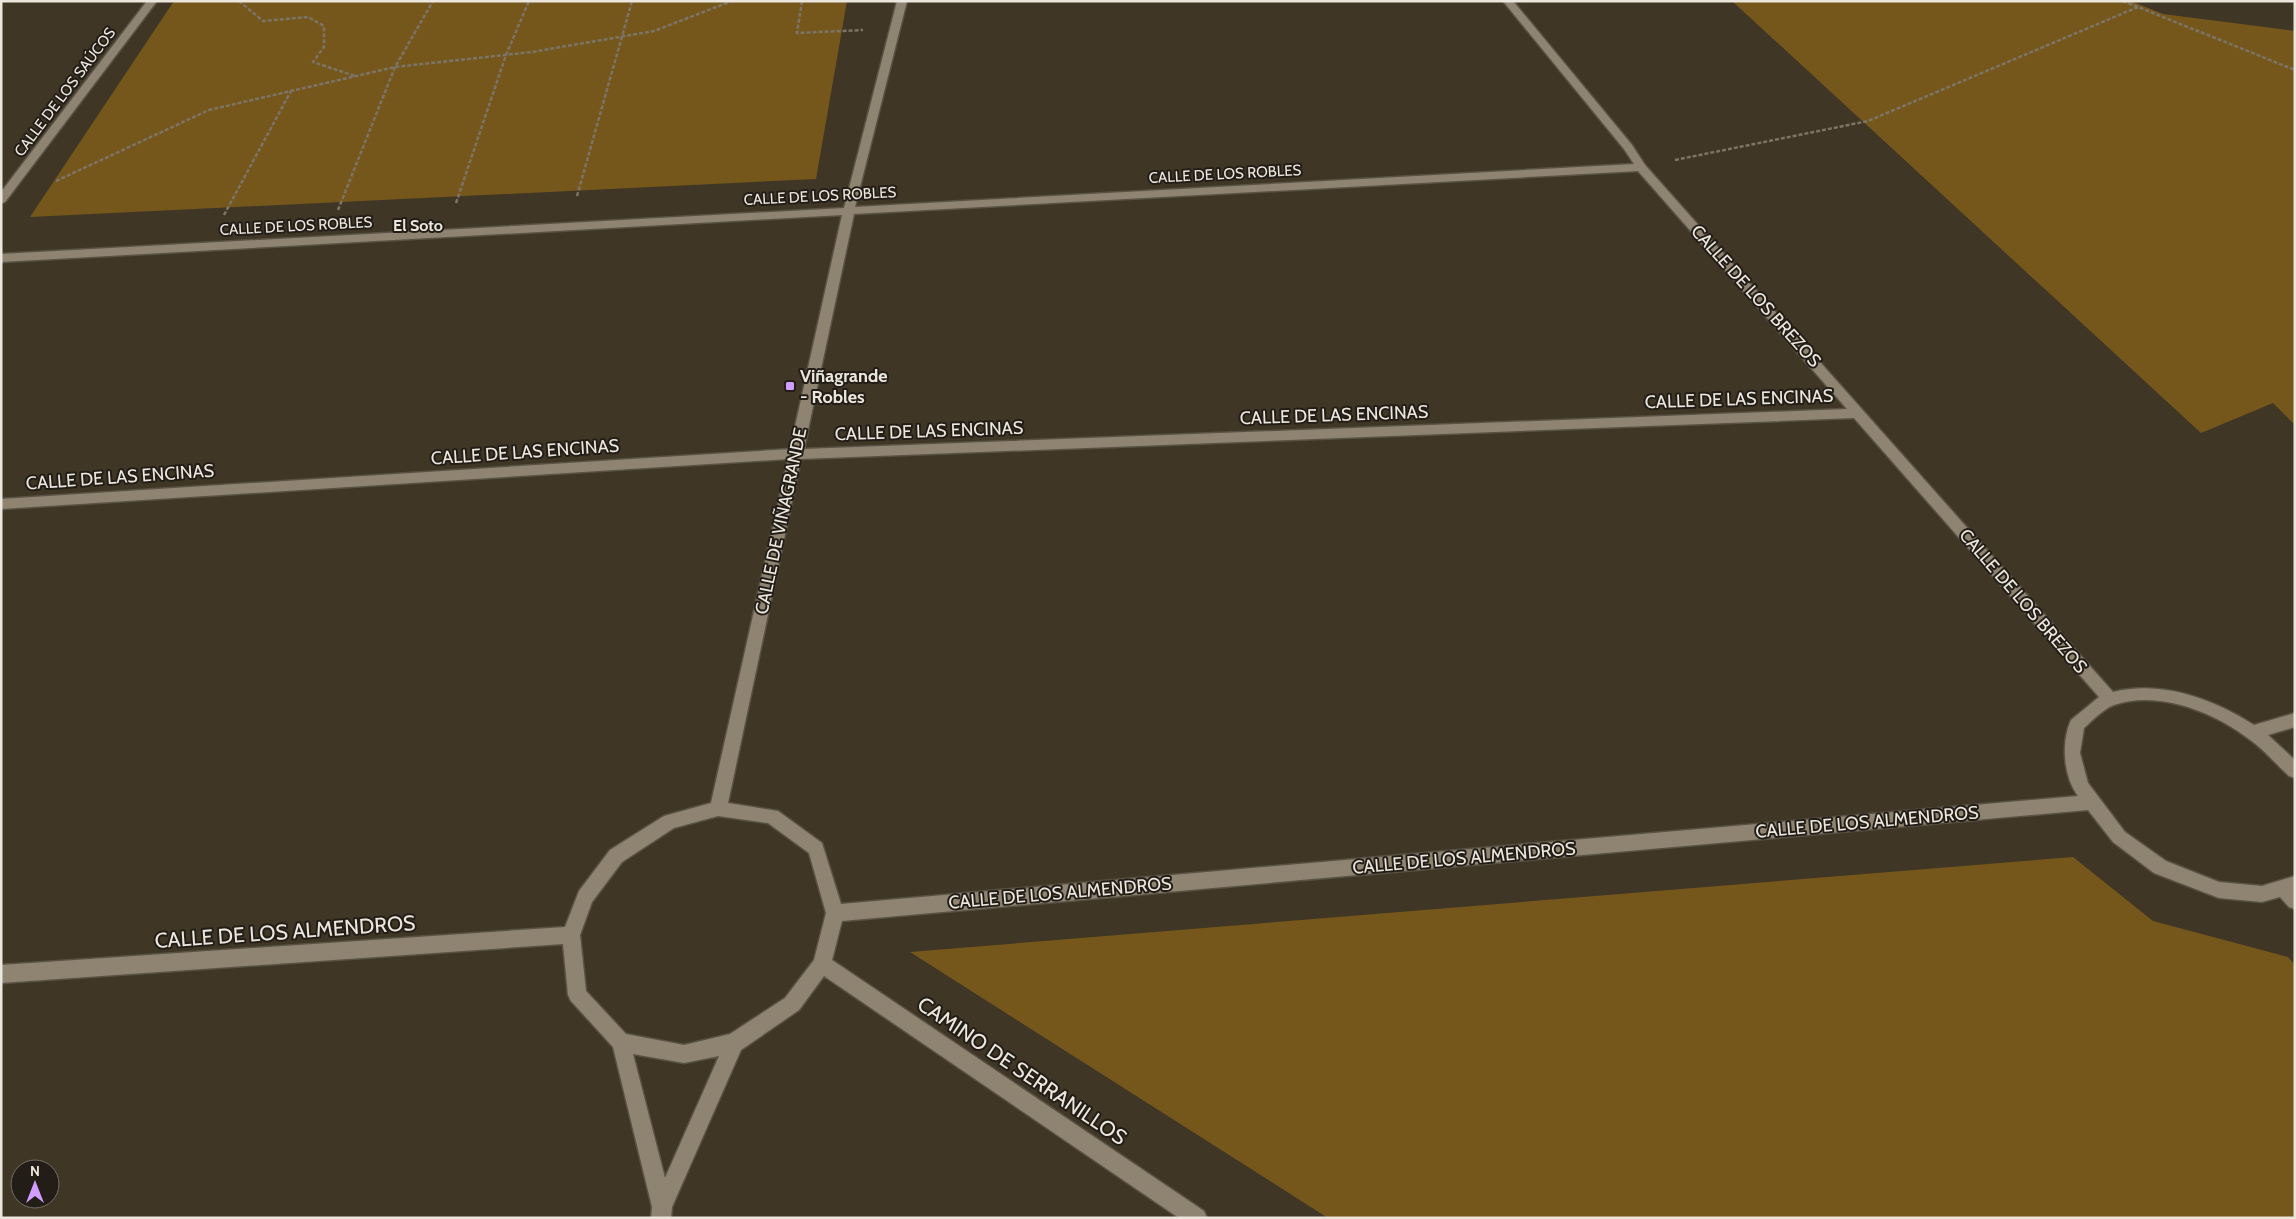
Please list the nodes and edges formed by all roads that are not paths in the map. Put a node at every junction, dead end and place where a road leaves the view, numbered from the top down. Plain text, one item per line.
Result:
1 (152, 1) edge
2 (902, 1) edge
3 (1508, 1) edge
4 (1641, 167) junction
5 (1, 200) edge
6 (849, 210) junction
7 (1, 258) edge
8 (1860, 413) junction
9 (796, 454) junction
10 (1, 504) edge
11 (2110, 699) junction
12 (2295, 720) edge
13 (2253, 732) junction
14 (2295, 771) edge
15 (2092, 802) junction
16 (718, 808) junction
17 (2289, 886) edge
18 (2295, 901) edge
19 (835, 913) junction
20 (571, 935) junction
21 (822, 964) junction
22 (1, 974) edge
23 (621, 1042) junction
24 (734, 1043) junction
25 (661, 1212) edge
26 (1197, 1218) edge

1 - 5 street, CALLE DE LOS SAÚCOS
2 - 6 street, CALLE DE VIÑAGRANDE
3 - 4 street, CALLE DE LOS BREZOS
4 - 6 street, CALLE DE LOS ROBLES
4 - 8 street, CALLE DE LOS BREZOS
6 - 7 street, CALLE DE LOS ROBLES
6 - 9 street, CALLE DE VIÑAGRANDE
8 - 9 street, CALLE DE LAS ENCINAS
8 - 11 street, CALLE DE LOS BREZOS
9 - 10 street, CALLE DE LAS ENCINAS
9 - 16 street, CALLE DE VIÑAGRANDE
11 - 13 street
11 - 15 street
12 - 13 street
13 - 14 street
15 - 17 street
15 - 19 street, CALLE DE LOS ALMENDROS
16 - 19 street
16 - 20 street
17 - 18 street
19 - 21 street
20 - 22 street, CALLE DE LOS ALMENDROS
20 - 23 street
21 - 24 street
21 - 26 street, CAMINO DE SERRANILLOS
23 - 24 street
23 - 25 street
24 - 25 street

